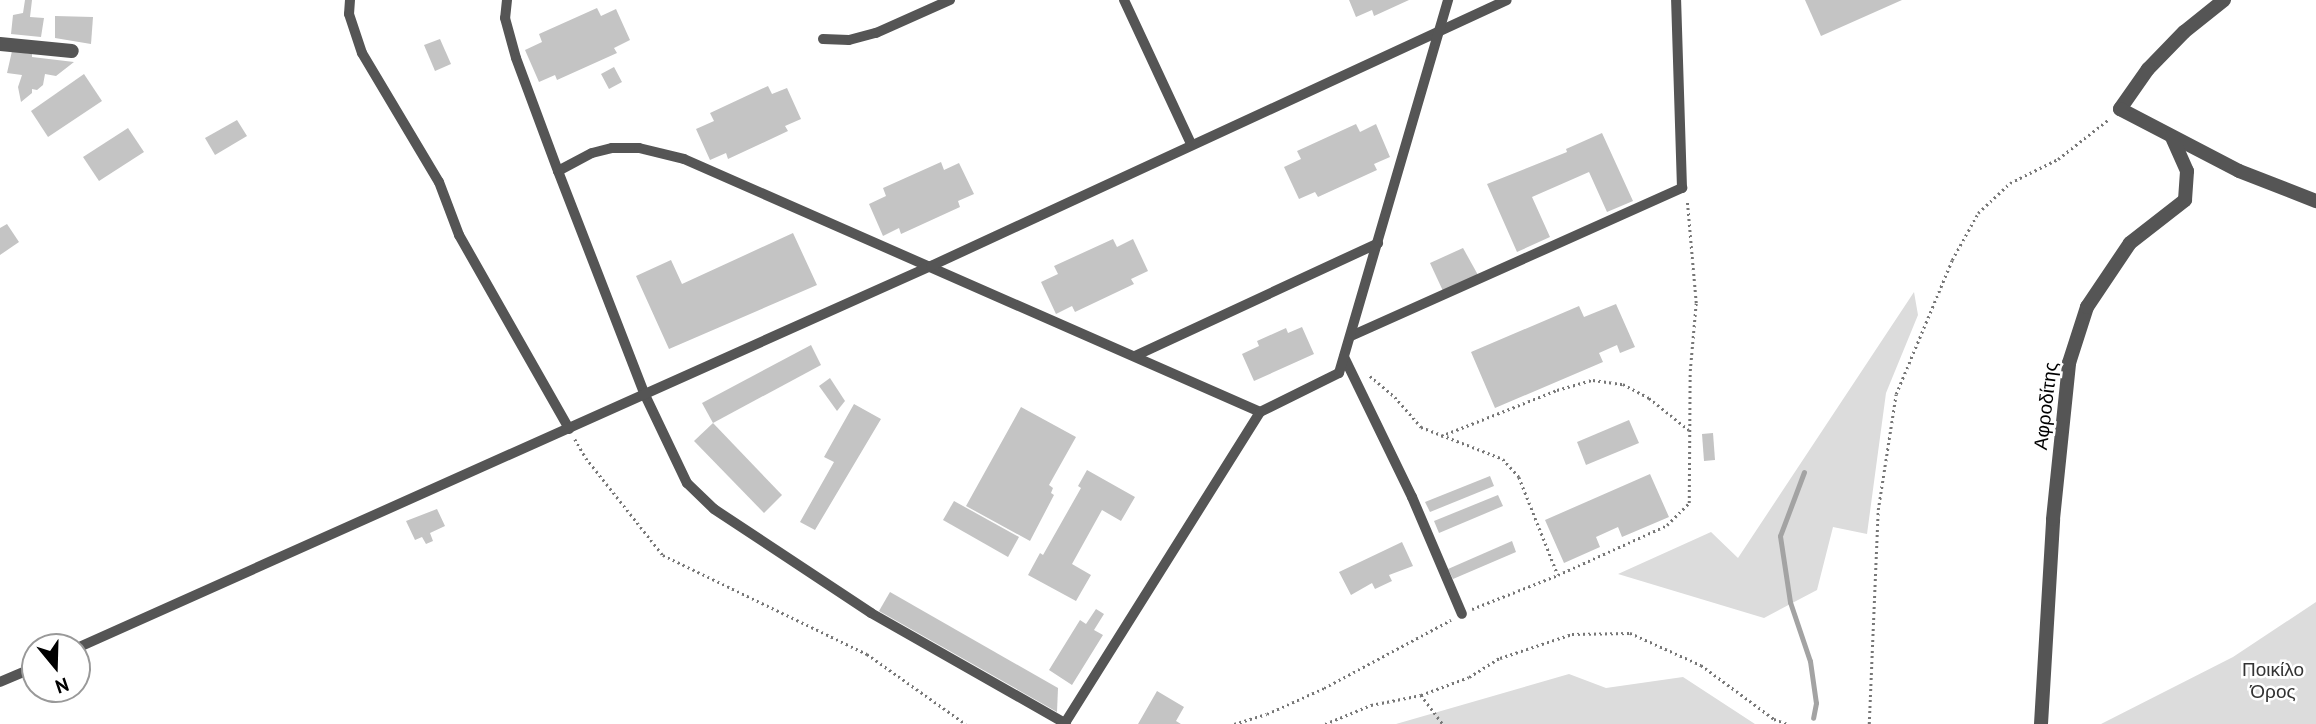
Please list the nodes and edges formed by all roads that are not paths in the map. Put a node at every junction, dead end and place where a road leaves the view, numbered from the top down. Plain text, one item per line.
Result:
1 (350, 0) edge
2 (507, 0) edge
3 (950, 0) edge
4 (1124, 0) edge
5 (1448, 0) edge
6 (1507, 0) edge
7 (1676, 0) edge
8 (2224, 0) edge
9 (1438, 30) junction
10 (823, 39) dead end
11 (0, 44) edge
12 (72, 51) dead end
13 (2172, 137) junction
14 (1191, 144) junction
15 (558, 172) junction
16 (2316, 201) edge
17 (1378, 243) junction
18 (931, 266) junction
19 (1351, 336) junction
20 (1135, 356) junction
21 (1344, 357) junction
22 (644, 393) junction
23 (1260, 412) junction
24 (569, 429) junction
25 (1462, 614) road end
26 (91, 642) edge
27 (21, 673) edge
28 (0, 682) edge
29 (1066, 724) edge
30 (2041, 724) edge

1 - 24 lane
2 - 15 lane
3 - 10 lane
4 - 14 lane
5 - 9 lane
6 - 9 lane
7 - 19 lane
8 - 13 street
9 - 14 lane
9 - 17 lane
11 - 12 street
13 - 16 street
13 - 30 street, Αφροδίτης
14 - 18 lane
15 - 18 lane
15 - 22 lane
17 - 19 lane
17 - 20 lane
18 - 20 lane
18 - 22 lane
19 - 21 lane
20 - 23 lane
21 - 23 lane
21 - 25 lane
22 - 24 lane
22 - 29 lane
23 - 29 lane
24 - 26 lane
27 - 28 lane

